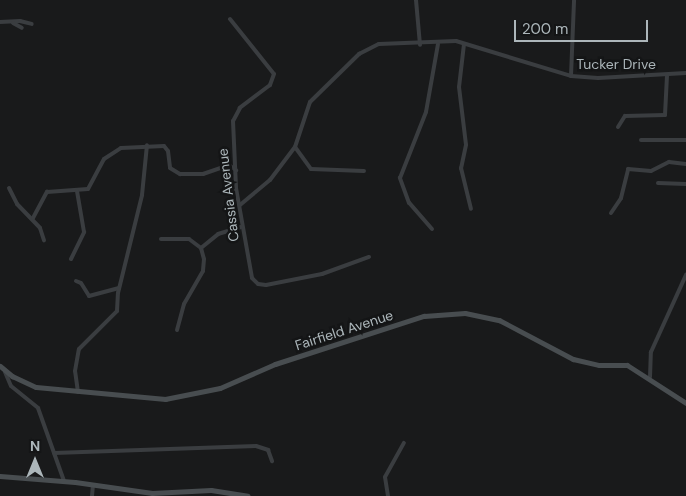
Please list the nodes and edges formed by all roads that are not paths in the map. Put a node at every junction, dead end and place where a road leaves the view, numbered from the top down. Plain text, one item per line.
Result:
1 (416, 0) edge
2 (574, 0) edge
3 (230, 19) dead end
4 (0, 22) edge
5 (12, 24) junction
6 (32, 24) dead end
7 (22, 28) dead end
8 (420, 44) junction
9 (438, 44) junction
10 (464, 44) junction
11 (686, 73) edge
12 (668, 75) junction
13 (570, 76) junction
14 (618, 127) dead end
15 (641, 140) dead end
16 (686, 140) edge
17 (147, 145) junction
18 (295, 146) junction
19 (686, 164) edge
20 (236, 170) junction
21 (364, 171) dead end
22 (658, 183) dead end
23 (686, 184) edge
24 (9, 188) dead end
25 (77, 191) junction
26 (240, 205) junction
27 (471, 209) dead end
28 (611, 213) dead end
29 (33, 218) junction
30 (241, 227) junction
31 (432, 229) dead end
32 (161, 239) dead end
33 (44, 240) dead end
34 (201, 248) junction
35 (370, 257) dead end
36 (71, 259) dead end
37 (686, 275) edge
38 (76, 281) dead end
39 (119, 288) junction
40 (177, 330) dead end
41 (0, 366) edge
42 (5, 372) junction
43 (650, 377) junction
44 (79, 393) junction
45 (686, 403) edge
46 (404, 443) dead end
47 (54, 453) junction
48 (272, 461) dead end
49 (0, 476) edge
50 (64, 482) junction
51 (93, 485) junction
52 (165, 495) edge
53 (92, 496) edge
54 (248, 496) edge
55 (388, 496) edge

1 - 8 street
2 - 13 street
3 - 20 street, Cassia Avenue
4 - 5 street
5 - 6 street
5 - 7 street
8 - 9 street, Tucker Drive
8 - 18 street, Tucker Drive
9 - 10 street, Tucker Drive
9 - 31 street
10 - 13 street, Tucker Drive
10 - 27 street
11 - 12 street, Tucker Drive
12 - 13 street, Tucker Drive
12 - 14 street
15 - 16 street
17 - 20 street
17 - 25 street
17 - 39 street
18 - 21 street
18 - 26 street, Tucker Drive
19 - 28 street
20 - 26 street, Cassia Avenue
22 - 23 street
24 - 29 street
25 - 29 street
25 - 36 street
26 - 30 street, Cassia Avenue
29 - 33 street
30 - 34 street
30 - 35 street, Cassia Avenue
32 - 34 street
34 - 40 street
37 - 43 street
38 - 39 street
39 - 44 street
41 - 42 street, Fairfield Avenue
42 - 44 street, Fairfield Avenue
42 - 47 street
43 - 44 street, Fairfield Avenue
43 - 45 street, Fairfield Avenue
46 - 55 street
47 - 48 street
47 - 50 street
49 - 50 street
50 - 51 street
51 - 52 street
51 - 53 street
52 - 54 street

